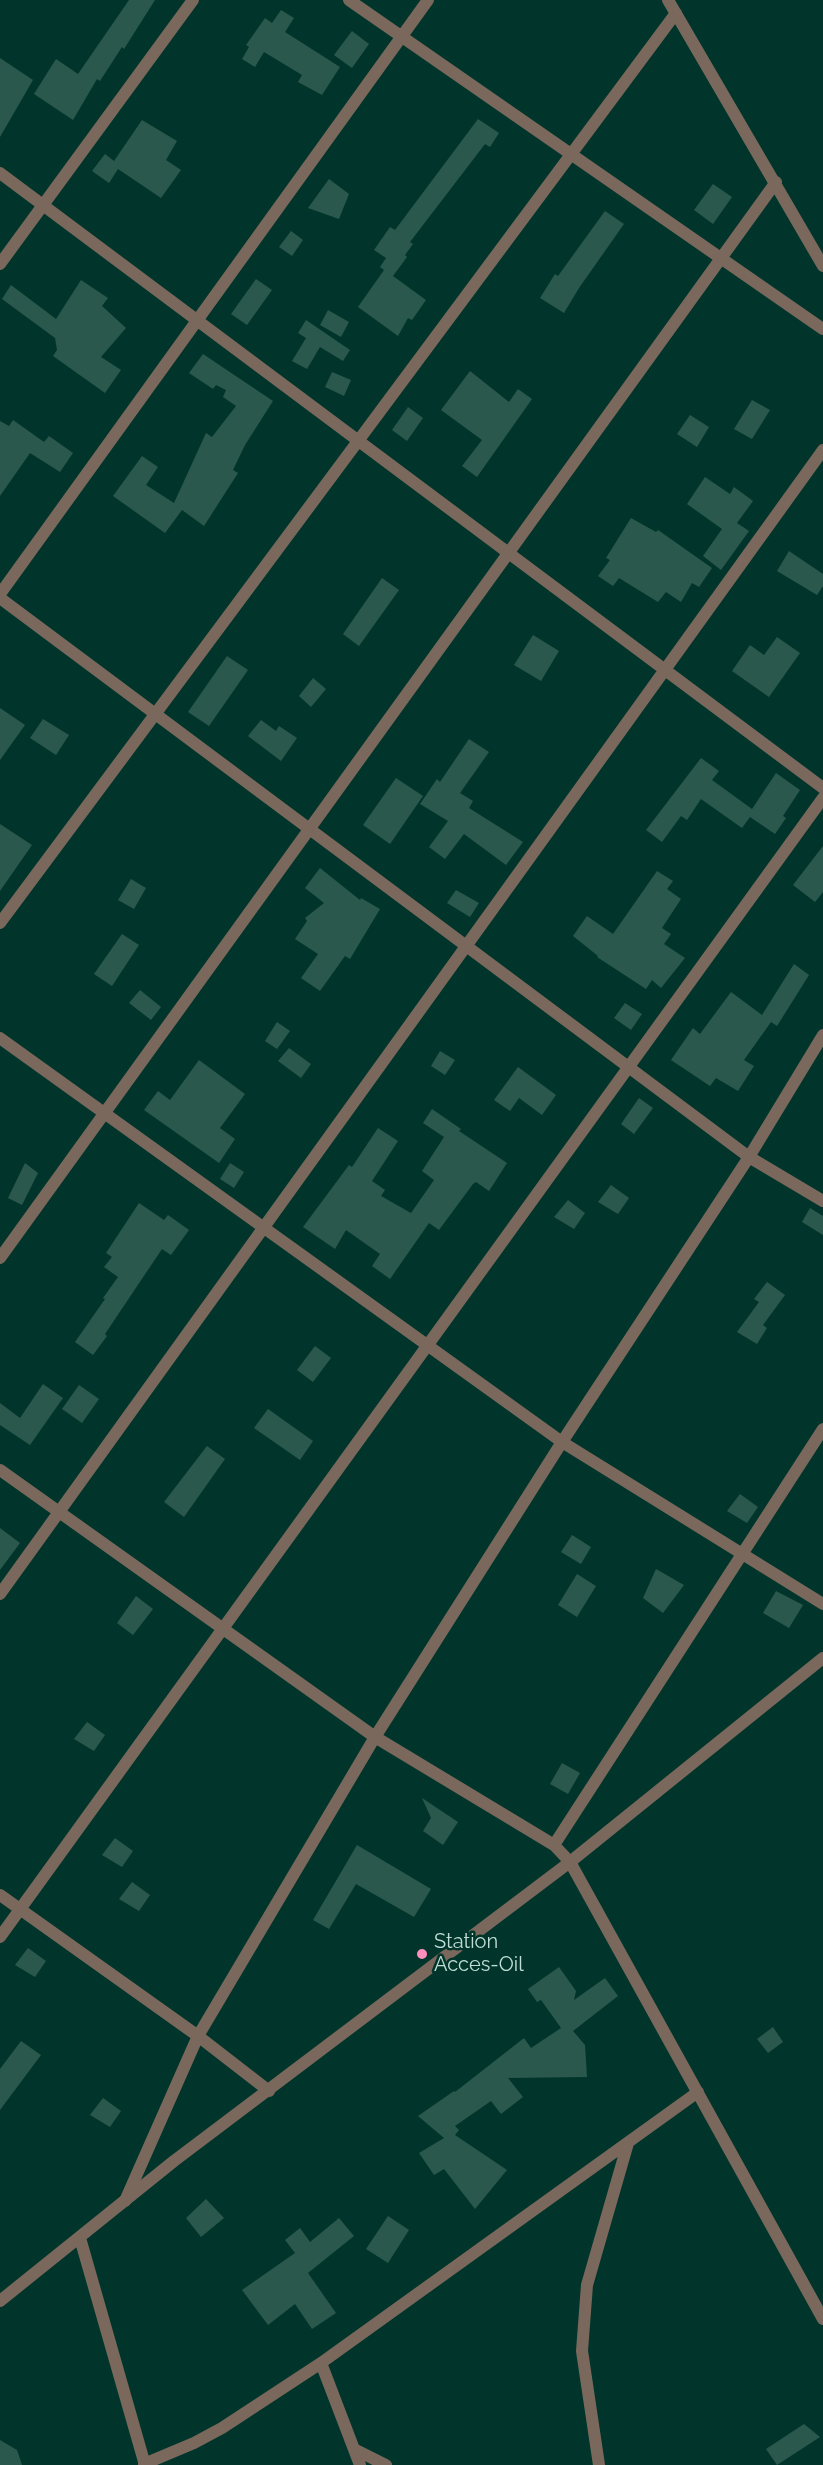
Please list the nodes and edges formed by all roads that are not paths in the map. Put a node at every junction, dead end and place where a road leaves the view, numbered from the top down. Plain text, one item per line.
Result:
1 (193, 0) edge
2 (349, 0) edge
3 (429, 0) edge
4 (668, 0) edge
5 (676, 13) junction
6 (402, 37) junction
7 (571, 154) junction
8 (0, 173) edge
9 (776, 182) junction
10 (43, 206) junction
11 (721, 258) junction
12 (0, 264) edge
13 (823, 266) edge
14 (197, 321) junction
15 (823, 329) edge
16 (358, 441) junction
17 (823, 450) edge
18 (508, 553) junction
19 (0, 596) edge
20 (665, 670) junction
21 (156, 714) junction
22 (823, 788) edge
23 (823, 798) edge
24 (309, 829) junction
25 (0, 923) edge
26 (466, 946) junction
27 (823, 1035) edge
28 (0, 1038) edge
29 (628, 1067) junction
30 (104, 1113) junction
31 (749, 1156) junction
32 (823, 1201) edge
33 (264, 1227) junction
34 (0, 1258) edge
35 (427, 1345) junction
36 (823, 1429) edge
37 (562, 1442) junction
38 (0, 1470) edge
39 (59, 1512) junction
40 (744, 1554) junction
41 (0, 1594) edge
42 (823, 1604) edge
43 (223, 1628) junction
44 (823, 1658) edge
45 (375, 1737) junction
46 (554, 1845) junction
47 (570, 1862) junction
48 (0, 1895) edge
49 (20, 1909) junction
50 (0, 1936) edge
51 (198, 2036) junction
52 (269, 2091) junction
53 (698, 2092) junction
54 (628, 2143) junction
55 (124, 2203) junction
56 (80, 2238) junction
57 (0, 2301) edge
58 (823, 2319) edge
59 (321, 2363) junction
60 (354, 2449) junction
61 (144, 2464) edge
62 (360, 2465) edge
63 (386, 2465) edge
64 (599, 2465) edge

1 - 10 street
2 - 6 street
3 - 6 street
4 - 5 street
5 - 7 street
5 - 9 street
6 - 7 street
6 - 14 street
7 - 11 street
7 - 16 street
8 - 10 street
9 - 11 street
9 - 13 street
10 - 12 street
10 - 14 street
11 - 15 street
11 - 18 street
14 - 16 street
14 - 19 street
16 - 18 street
16 - 21 street
17 - 20 street
18 - 20 street
18 - 24 street
19 - 21 street
20 - 22 street
20 - 26 street
21 - 24 street
21 - 25 street
23 - 29 street
24 - 26 street
24 - 30 street
26 - 29 street
26 - 33 street
27 - 31 street
28 - 30 street
29 - 31 street
29 - 35 street
30 - 33 street
30 - 34 street
31 - 32 street
31 - 37 street
33 - 35 street
33 - 39 street
35 - 37 street
35 - 43 street
36 - 40 street
37 - 40 street
37 - 45 street
38 - 39 street
39 - 41 street
39 - 43 street
40 - 42 street
40 - 46 street
43 - 45 street
43 - 49 street
44 - 47 street
45 - 46 street
45 - 51 street
46 - 47 street
47 - 52 street
47 - 53 street
48 - 49 street
49 - 50 street
49 - 51 street
51 - 52 street
51 - 55 street
52 - 55 street
53 - 54 street
53 - 58 street
54 - 59 street
54 - 64 street
55 - 56 street
56 - 57 street
56 - 61 street
59 - 60 street
59 - 61 street
60 - 62 street
60 - 63 street

